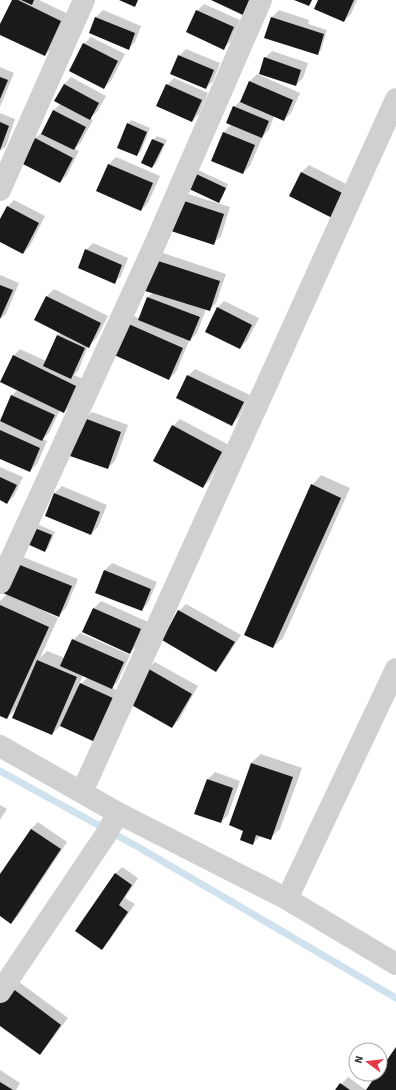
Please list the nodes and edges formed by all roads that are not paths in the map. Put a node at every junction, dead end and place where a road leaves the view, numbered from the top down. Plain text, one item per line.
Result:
1 (84, 0) edge
2 (260, 0) edge
3 (396, 99) edge
4 (0, 190) edge
5 (0, 583) edge
6 (396, 669) edge
7 (0, 746) edge
8 (82, 792) junction
9 (112, 824) junction
10 (287, 899) junction
11 (396, 964) edge
12 (0, 992) edge

1 - 4 street
2 - 5 street
3 - 8 street
6 - 10 street
7 - 8 street
8 - 9 street
9 - 10 street
9 - 12 street
10 - 11 street

